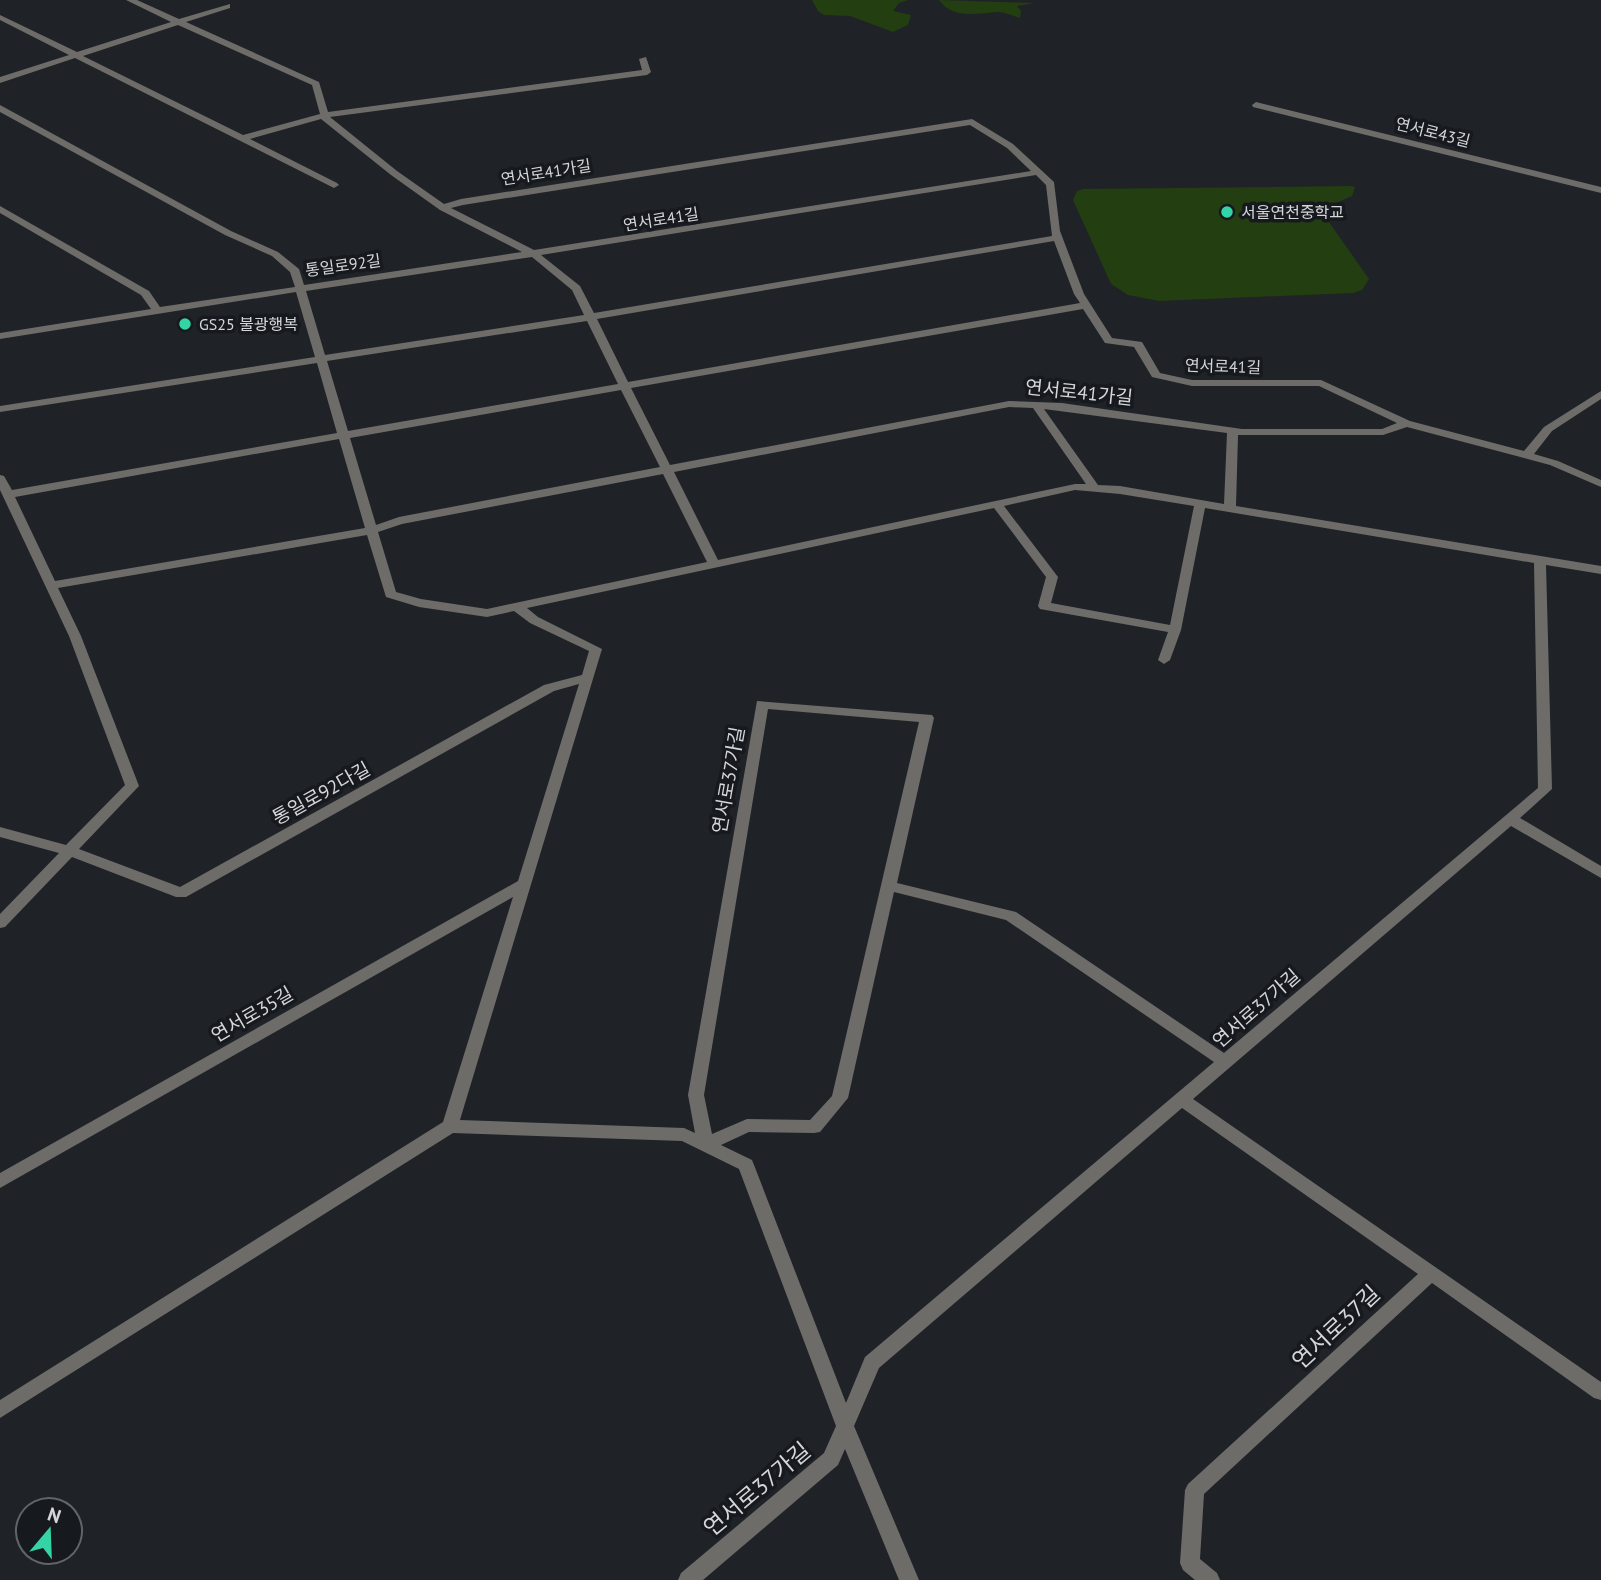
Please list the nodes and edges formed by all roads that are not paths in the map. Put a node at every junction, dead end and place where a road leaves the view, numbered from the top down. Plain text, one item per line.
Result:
1 (130, 0) edge
2 (227, 6) dead end
3 (0, 17) edge
4 (178, 22) junction
5 (75, 56) junction
6 (643, 59) dead end
7 (0, 80) edge
8 (1256, 105) dead end
9 (0, 108) edge
10 (325, 115) junction
11 (240, 139) junction
12 (862, 139) joint
13 (1040, 172) junction
14 (334, 185) dead end
15 (1601, 190) edge
16 (443, 208) junction
17 (0, 209) edge
18 (1058, 238) junction
19 (535, 255) junction
20 (299, 287) junction
21 (1086, 305) junction
22 (157, 310) junction
23 (590, 317) junction
24 (0, 336) edge
25 (320, 359) junction
26 (626, 386) junction
27 (1601, 394) edge
28 (1036, 405) junction
29 (0, 409) edge
30 (1406, 423) junction
31 (1233, 430) junction
32 (342, 434) junction
33 (1527, 455) junction
34 (667, 467) junction
35 (0, 478) edge
36 (1601, 484) edge
37 (1094, 488) junction
38 (9, 494) junction
39 (1200, 503) junction
40 (997, 504) junction
41 (1230, 508) junction
42 (370, 531) junction
43 (1540, 560) junction
44 (714, 564) junction
45 (1601, 570) edge
46 (51, 585) junction
47 (516, 606) junction
48 (1175, 630) junction
49 (1164, 660) dead end
50 (588, 677) junction
51 (1510, 819) junction
52 (0, 832) edge
53 (69, 851) junction
54 (1601, 873) edge
55 (524, 884) junction
56 (888, 887) junction
57 (0, 923) edge
58 (1224, 1062) junction
59 (1181, 1099) junction
60 (450, 1126) junction
61 (706, 1145) junction
62 (0, 1181) edge
63 (1431, 1273) junction
64 (1601, 1392) edge
65 (0, 1410) edge
66 (845, 1426) junction
67 (688, 1580) edge
68 (909, 1580) edge
69 (1210, 1580) edge

1 - 4 street
2 - 4 street
3 - 5 street
4 - 5 street
4 - 10 street
5 - 7 street
5 - 11 street
6 - 10 street
8 - 15 street, 연서로43길
9 - 20 street
10 - 11 street
10 - 16 street
11 - 14 street
12 - 13 street, 연서로41길
12 - 16 street, 연서로41가길
13 - 18 street, 연서로41길
13 - 19 street, 연서로41길
16 - 19 street
17 - 22 street
18 - 21 street, 연서로41길
18 - 23 street
19 - 20 street, 통일로92길
19 - 23 street
20 - 22 street, 통일로92길
20 - 25 street
21 - 26 street
21 - 30 street, 연서로41길
22 - 24 street, 통일로92길
23 - 25 street
23 - 26 street
25 - 29 street
25 - 32 street
26 - 32 street
26 - 34 street
27 - 33 street
28 - 31 street, 연서로41가길
28 - 34 street, 연서로41가길
28 - 37 street
30 - 31 street, 연서로41가길
30 - 33 street, 연서로41길
31 - 41 street
32 - 38 street
32 - 42 street
33 - 36 street, 연서로41길
34 - 42 street, 연서로41가길
34 - 44 street
35 - 38 street
37 - 39 street
37 - 40 street
38 - 46 street
39 - 41 street
39 - 48 street
40 - 44 street
40 - 48 street
41 - 43 street
42 - 46 street
42 - 47 street
43 - 45 street
43 - 51 street, 연서로37가길
44 - 47 street
46 - 53 street
47 - 50 street
48 - 49 street
50 - 53 street, 통일로92다길
50 - 55 street
51 - 54 street
51 - 58 street, 연서로37가길
52 - 53 street, 통일로92다길
53 - 57 street
55 - 60 street
55 - 62 street, 연서로35길
56 - 58 street
56 - 61 street, 연서로37가길
56 - 61 street, 연서로37가길
58 - 59 street, 연서로37가길
59 - 63 street
59 - 66 street, 연서로37가길
60 - 61 street
60 - 65 street
61 - 66 street
63 - 64 street
63 - 69 street, 연서로37길
66 - 67 street, 연서로37가길
66 - 68 street

